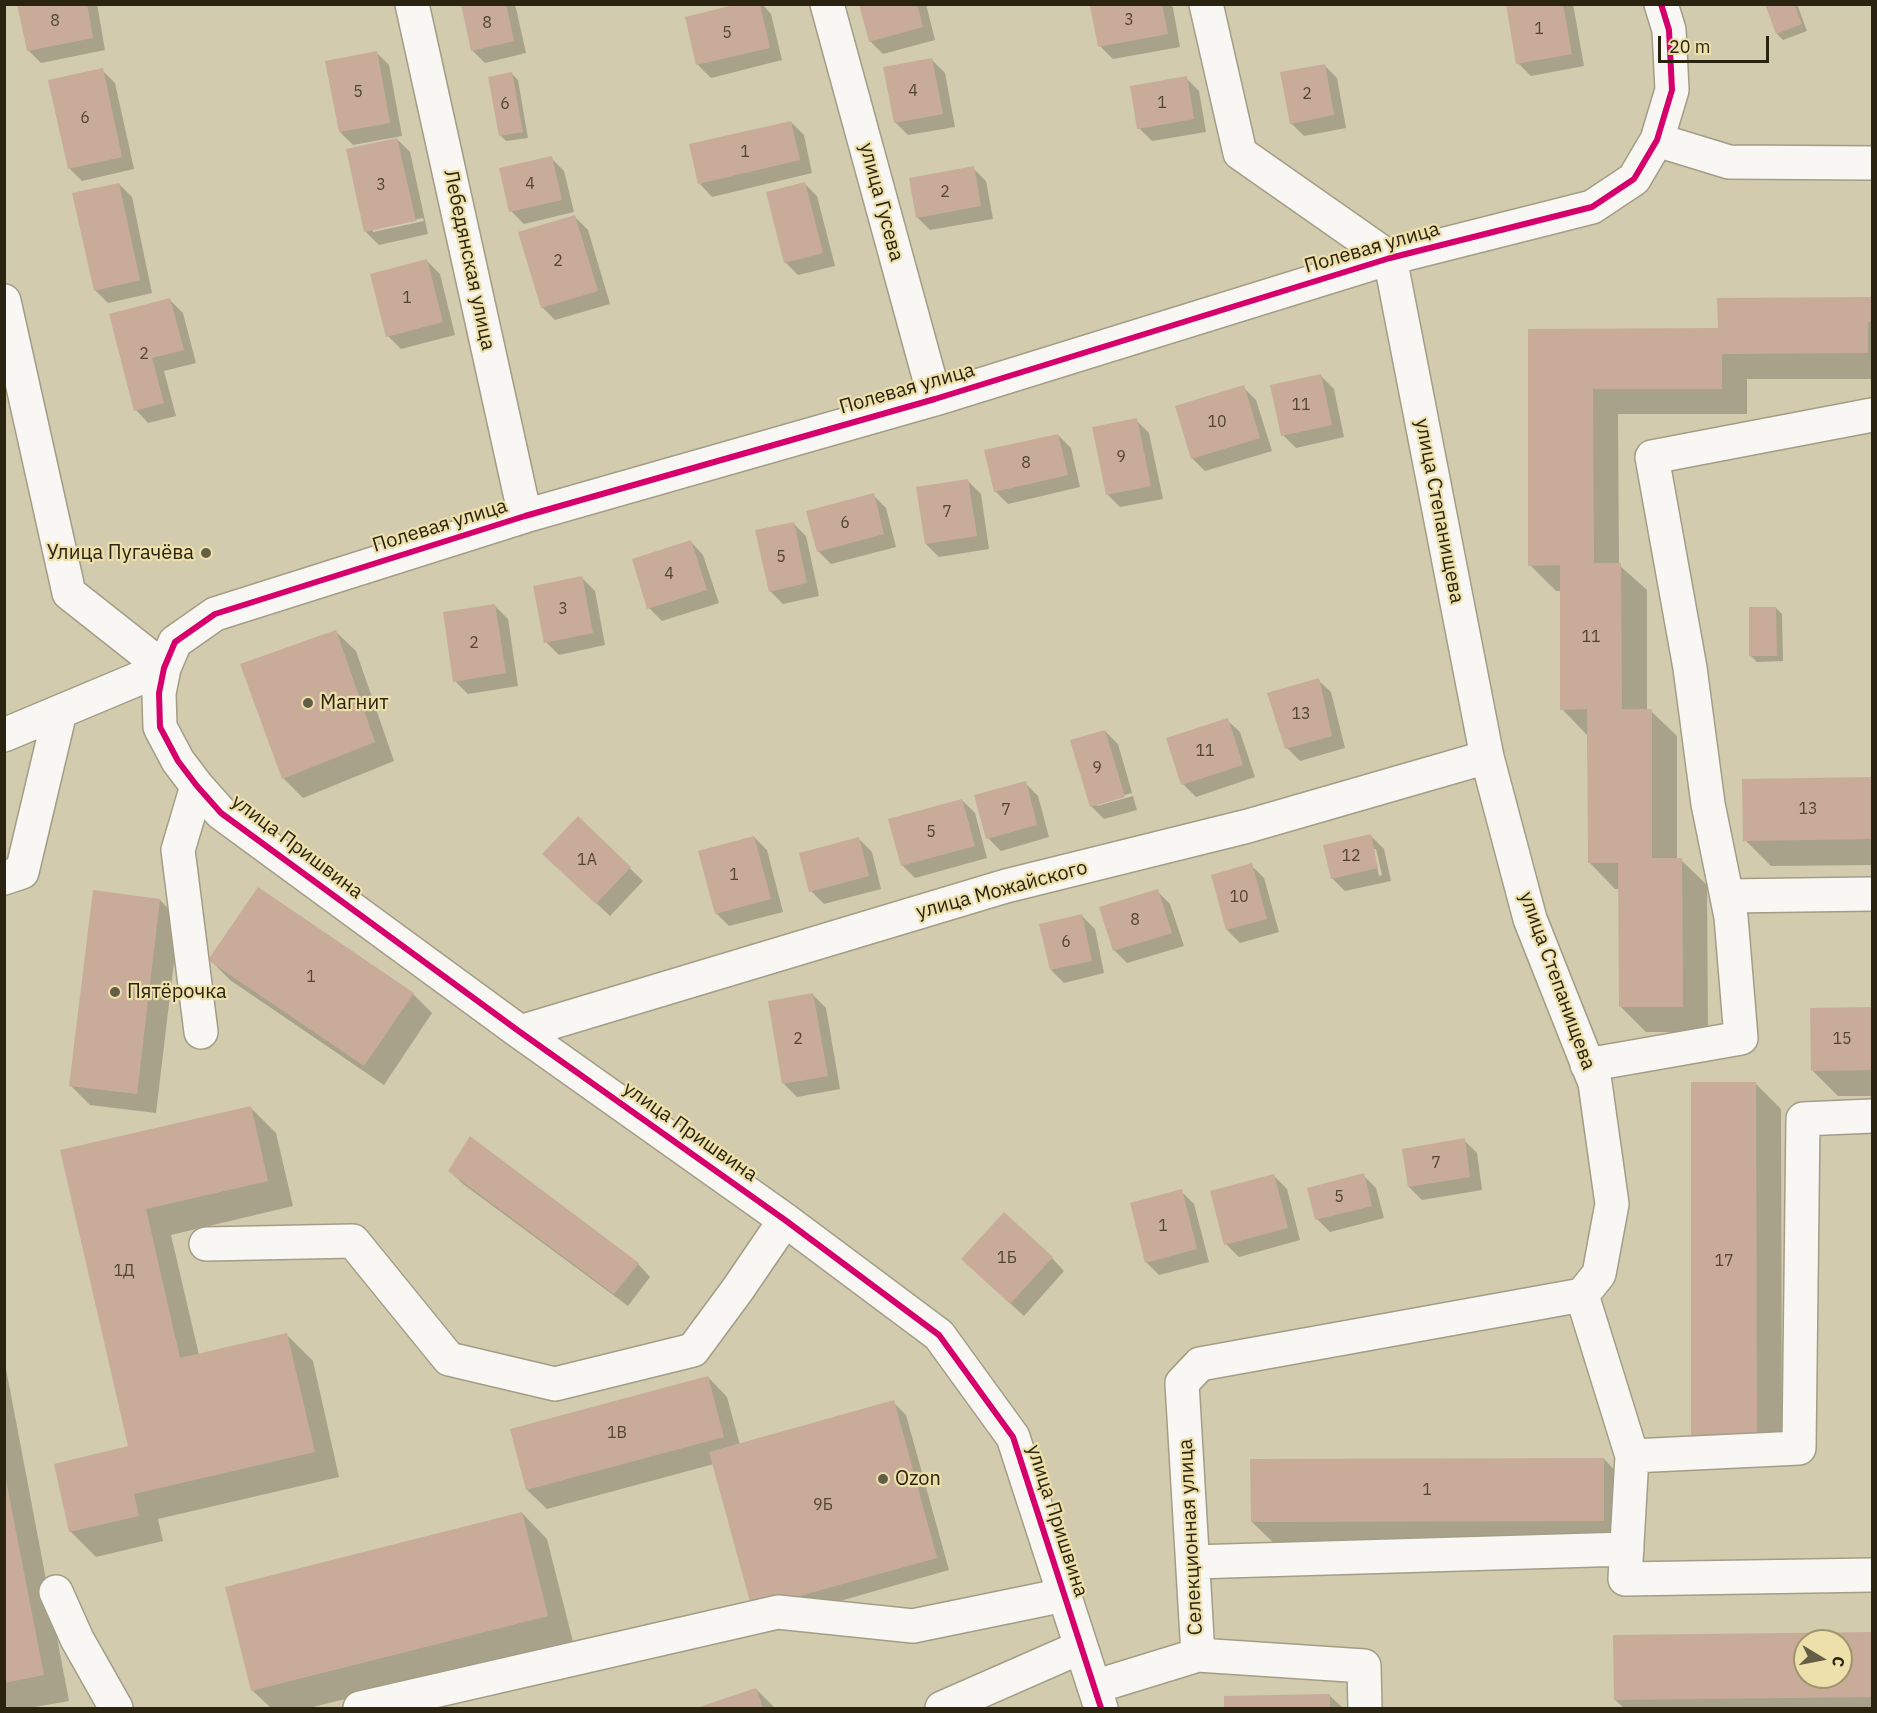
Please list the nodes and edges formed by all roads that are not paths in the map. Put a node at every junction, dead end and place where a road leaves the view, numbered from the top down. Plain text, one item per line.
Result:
1 (412, 4) edge
2 (827, 4) edge
3 (1206, 4) edge
4 (1661, 4) edge
5 (1657, 140) junction
6 (1872, 163) edge
7 (1390, 258) junction
8 (4, 301) edge
9 (935, 399) junction
10 (1872, 415) edge
11 (525, 516) junction
12 (164, 668) junction
13 (60, 712) junction
14 (4, 735) edge
15 (1487, 757) junction
16 (197, 786) junction
17 (4, 878) edge
18 (1872, 894) edge
19 (1727, 896) junction
20 (201, 1032) dead end
21 (520, 1032) junction
22 (1587, 1065) junction
23 (1872, 1116) edge
24 (785, 1220) junction
25 (206, 1244) dead end
26 (1582, 1295) junction
27 (1632, 1456) junction
28 (1627, 1549) junction
29 (1192, 1562) junction
30 (1872, 1575) edge
31 (56, 1592) dead end
32 (1064, 1595) junction
33 (1082, 1647) junction
34 (1198, 1655) junction
35 (1098, 1698) edge
36 (116, 1708) edge
37 (360, 1708) edge
38 (942, 1708) edge
39 (1365, 1708) edge

1 - 11 street, Лебедянская улица
2 - 9 street, улица Гусева
3 - 7 street
4 - 5 street, Полевая улица
5 - 6 street
5 - 7 street, Полевая улица
7 - 9 street, Полевая улица
7 - 15 street, улица Степанищева
8 - 12 street
9 - 11 street, Полевая улица
10 - 19 street
11 - 12 street, Полевая улица
12 - 13 street
12 - 16 street, улица Пришвина
13 - 14 street
13 - 17 street
15 - 21 street, улица Можайского
15 - 22 street, улица Степанищева
16 - 20 street
16 - 21 street, улица Пришвина
18 - 19 street
19 - 22 street
21 - 24 street, улица Пришвина
22 - 26 street, улица Степанищева
23 - 27 street
24 - 25 street
24 - 32 street, улица Пришвина
26 - 27 street
26 - 29 street, Селекционная улица
27 - 28 street
28 - 29 street
28 - 30 street
29 - 34 street, Селекционная улица
31 - 36 street
32 - 33 street, улица Пришвина
32 - 37 street
33 - 35 street, улица Пришвина
33 - 38 street
34 - 35 street, Селекционная улица
34 - 39 street

